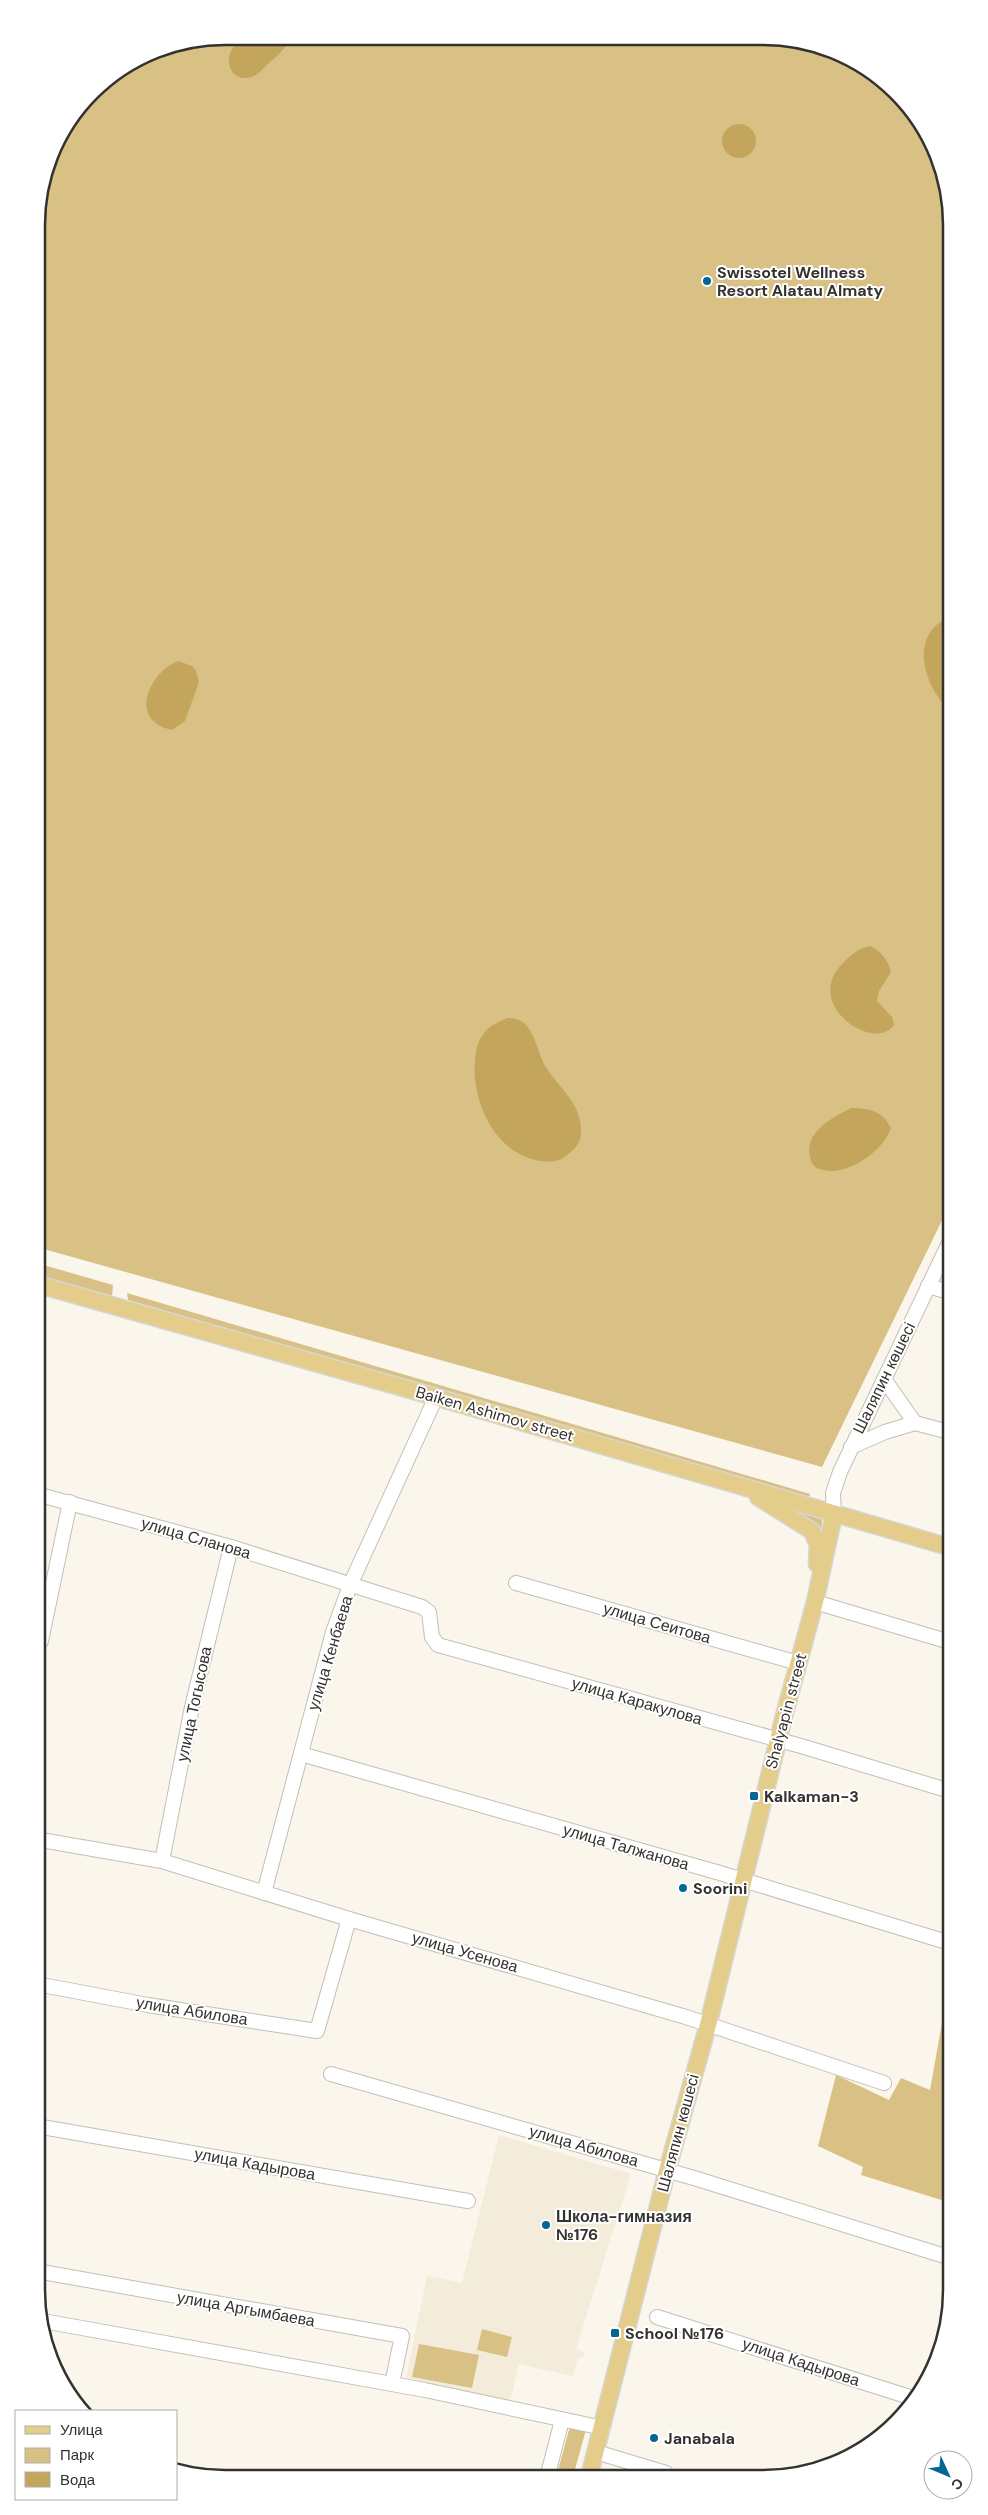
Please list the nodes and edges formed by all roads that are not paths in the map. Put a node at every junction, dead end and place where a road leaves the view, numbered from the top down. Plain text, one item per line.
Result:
1 (943, 1256) edge
2 (45, 1286) edge
3 (928, 1286) junction
4 (943, 1290) edge
5 (884, 1379) junction
6 (436, 1397) junction
7 (915, 1423) junction
8 (943, 1430) edge
9 (851, 1447) junction
10 (737, 1484) junction
11 (45, 1496) edge
12 (70, 1502) junction
13 (834, 1514) junction
14 (943, 1546) edge
15 (231, 1547) junction
16 (516, 1583) dead end
17 (351, 1584) junction
18 (815, 1602) junction
19 (45, 1622) edge
20 (943, 1640) edge
21 (798, 1663) junction
22 (778, 1740) junction
23 (301, 1754) junction
24 (943, 1789) edge
25 (45, 1841) edge
26 (162, 1861) junction
27 (742, 1880) junction
28 (264, 1893) junction
29 (349, 1919) junction
30 (943, 1941) edge
31 (45, 1986) edge
32 (708, 2025) junction
33 (331, 2074) dead end
34 (884, 2083) dead end
35 (45, 2128) edge
36 (667, 2171) junction
37 (468, 2201) dead end
38 (943, 2256) edge
39 (45, 2273) edge
40 (657, 2317) dead end
41 (48, 2321) edge
42 (392, 2384) junction
43 (908, 2397) edge
44 (562, 2420) junction
45 (602, 2428) junction
46 (596, 2452) junction
47 (549, 2470) edge
48 (591, 2470) edge
49 (656, 2470) edge

1 - 3 street, Шаляпин көшесі
2 - 6 main road, Baiken Ashimov street
3 - 4 street
3 - 5 street, Шаляпин көшесі
5 - 7 street
5 - 9 street, Шаляпин көшесі
6 - 10 main road, Baiken Ashimov street
6 - 17 street, улица Кенбаева
7 - 8 street
7 - 9 street
9 - 13 street, Шаляпин көшесі
10 - 13 main road, Baiken Ashimov street
10 - 18 main road
11 - 12 street, улица Сланова
12 - 15 street, улица Сланова
12 - 19 street
13 - 14 main road, Baiken Ashimov street
13 - 18 main road, Shalyapin street
15 - 17 street, улица Сланова
15 - 26 street, улица Тогысова
16 - 21 street, улица Сеитова
17 - 22 street, улица Каракулова
17 - 23 street, улица Кенбаева
18 - 20 street
18 - 21 main road, Shalyapin street
21 - 22 main road, Shalyapin street
22 - 24 street, улица Каракулова
22 - 27 main road, Shalyapin street
23 - 27 street, улица Талжанова
23 - 28 street, улица Кенбаева
25 - 26 street, улица Усенова
26 - 28 street, улица Усенова
27 - 30 street, улица Талжанова
27 - 32 main road, Shalyapin street
28 - 29 street, улица Усенова
29 - 31 street, улица Абилова
29 - 32 street, улица Усенова
32 - 34 street, улица Усенова
32 - 36 main road, Шаляпин көшесі
33 - 36 street, улица Абилова
35 - 37 street, улица Кадырова
36 - 38 street, улица Абилова
36 - 45 main road, Шаляпин көшесі
39 - 42 street, улица Аргымбаева
40 - 43 street, улица Кадырова
41 - 42 street
42 - 44 street
44 - 45 street
44 - 47 street
45 - 46 main road, Шаляпин көшесі
46 - 48 main road, Шаляпин көшесі
46 - 49 street

